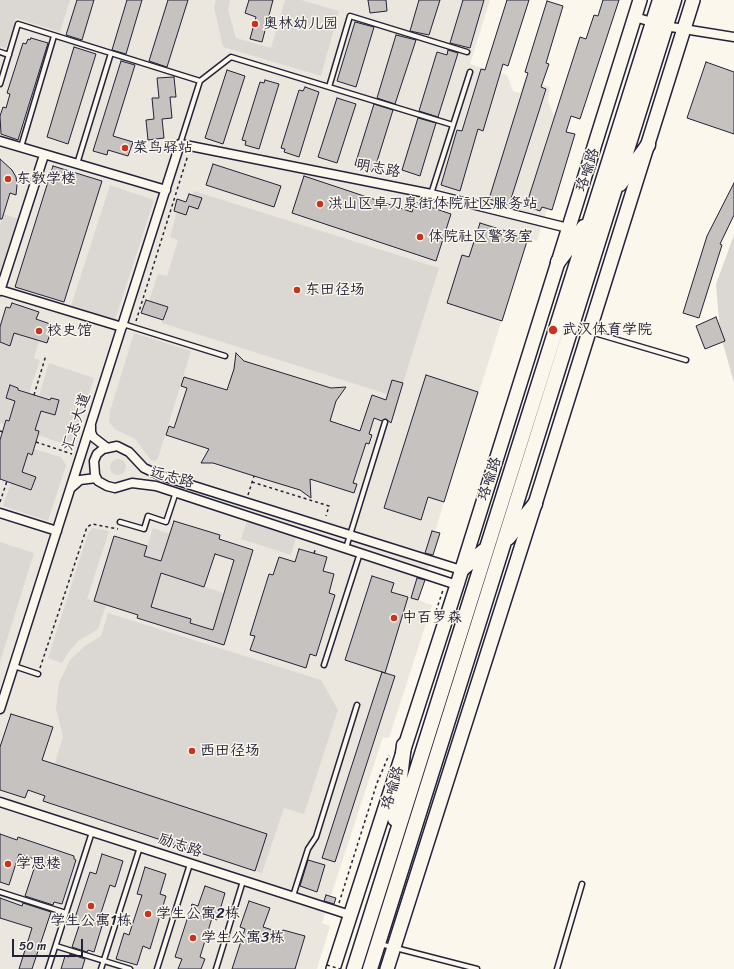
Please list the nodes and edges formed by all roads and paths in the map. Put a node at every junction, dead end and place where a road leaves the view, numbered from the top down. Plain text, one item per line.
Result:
1 (640, 0) edge
2 (660, 0) edge
3 (674, 0) edge
4 (693, 0) edge
5 (635, 17) junction
6 (659, 24) junction
7 (684, 29) junction
8 (54, 36) junction
9 (734, 37) edge
10 (0, 52) edge
11 (467, 52) dead end
12 (111, 53) junction
13 (9, 55) junction
14 (470, 72) dead end
15 (200, 81) junction
16 (0, 84) edge
17 (329, 87) junction
18 (453, 125) junction
19 (0, 141) edge
20 (180, 144) junction
21 (648, 145) junction
22 (190, 146) junction
23 (21, 148) junction
24 (44, 155) junction
25 (78, 164) junction
26 (166, 190) junction
27 (431, 194) junction
28 (613, 194) junction
29 (590, 219) junction
30 (568, 228) junction
31 (558, 262) junction
32 (0, 290) edge
33 (122, 325) junction
34 (134, 327) junction
35 (589, 331) junction
36 (46, 355) dead end
37 (225, 356) dead end
38 (686, 360) dead end
39 (34, 395) dead end
40 (92, 421) junction
41 (385, 422) dead end
42 (36, 442) dead end
43 (106, 447) junction
44 (80, 456) junction
45 (254, 476) dead end
46 (96, 478) junction
47 (7, 481) dead end
48 (252, 482) junction
49 (70, 491) junction
50 (176, 492) junction
51 (0, 502) edge
52 (246, 502) junction
53 (535, 504) junction
54 (0, 513) edge
55 (326, 516) dead end
56 (120, 522) joint
57 (57, 531) junction
58 (350, 535) junction
59 (503, 545) junction
60 (317, 546) dead end
61 (346, 548) junction
62 (486, 548) junction
63 (314, 553) dead end
64 (360, 553) junction
65 (461, 570) junction
66 (457, 585) junction
67 (324, 665) dead end
68 (14, 666) junction
69 (38, 674) joint
70 (357, 705) dead end
71 (0, 709) edge
72 (404, 746) junction
73 (0, 802) edge
74 (92, 832) junction
75 (140, 847) junction
76 (391, 854) junction
77 (190, 864) junction
78 (243, 881) junction
79 (582, 884) dead end
80 (0, 892) edge
81 (293, 897) junction
82 (66, 913) junction
83 (350, 915) junction
84 (378, 944) junction
85 (56, 946) junction
86 (394, 948) junction
87 (104, 961) junction
88 (330, 967) edge
89 (48, 969) edge
90 (102, 969) edge
91 (130, 969) edge
92 (157, 969) edge
93 (216, 969) edge
94 (340, 969) edge
95 (354, 969) edge
96 (370, 969) edge
97 (387, 969) edge
98 (477, 969) edge
99 (557, 969) edge

1 - 5 main road
2 - 6 highway, 珞喻路
3 - 6 highway, 珞喻路
4 - 7 main road
5 - 6 street
5 - 30 main road
6 - 7 street
6 - 28 highway, 珞喻路
6 - 29 highway, 珞喻路
7 - 9 street
7 - 21 main road
8 - 12 lane
8 - 13 lane
8 - 23 lane
10 - 13 lane
11 - 17 lane
12 - 15 lane
12 - 25 lane
13 - 16 lane
14 - 18 lane
15 - 17 lane
15 - 20 lane
17 - 18 lane
18 - 27 lane
19 - 23 street
20 - 22 street, 明志路
20 - 26 street, 汇志大道
21 - 28 highway
21 - 35 main road
22 - 27 street, 明志路
22 - 34 path
23 - 24 street
24 - 25 street
24 - 32 street
25 - 26 street
26 - 33 street, 汇志大道
27 - 30 street, 明志路
28 - 59 highway, 珞喻路
29 - 31 highway
29 - 62 highway, 珞喻路
30 - 31 main road
31 - 65 main road
32 - 33 street
33 - 34 lane
33 - 40 street, 汇志大道
34 - 37 lane
35 - 38 lane
35 - 53 main road
36 - 39 path
40 - 43 street
40 - 44 street, 汇志大道
41 - 58 lane
42 - 44 path
43 - 46 street
43 - 52 street, 远志路
44 - 49 street, 汇志大道
45 - 48 path
46 - 49 street
46 - 50 street, 远志路
47 - 51 path
48 - 52 path
48 - 55 path
49 - 57 street, 汇志大道
50 - 56 lane
50 - 61 street, 远志路
52 - 58 street, 远志路
53 - 59 highway
53 - 86 main road
54 - 57 street
56 - 69 path
57 - 68 street, 汇志大道
58 - 61 lane
58 - 65 street, 远志路
59 - 84 highway, 珞喻路
60 - 63 path
61 - 64 street, 远志路
62 - 65 highway
62 - 76 highway, 珞喻路
64 - 66 street, 远志路
64 - 67 lane
65 - 66 main road
66 - 72 main road
68 - 69 lane
68 - 71 street, 汇志大道
70 - 81 lane
72 - 76 highway
72 - 83 main road
73 - 74 street, 励志路
74 - 75 street, 励志路
74 - 82 lane
75 - 77 street, 励志路
75 - 87 lane
76 - 95 highway, 珞喻路
77 - 78 street, 励志路
77 - 92 lane
78 - 81 street, 励志路
78 - 93 lane
79 - 99 lane
80 - 82 lane
81 - 83 street, 励志路
82 - 85 lane
83 - 88 main road
84 - 86 lane
84 - 96 highway, 珞喻路
85 - 87 lane
85 - 89 lane
86 - 97 main road
86 - 98 lane
87 - 90 lane
87 - 91 lane
88 - 94 path, bridge

